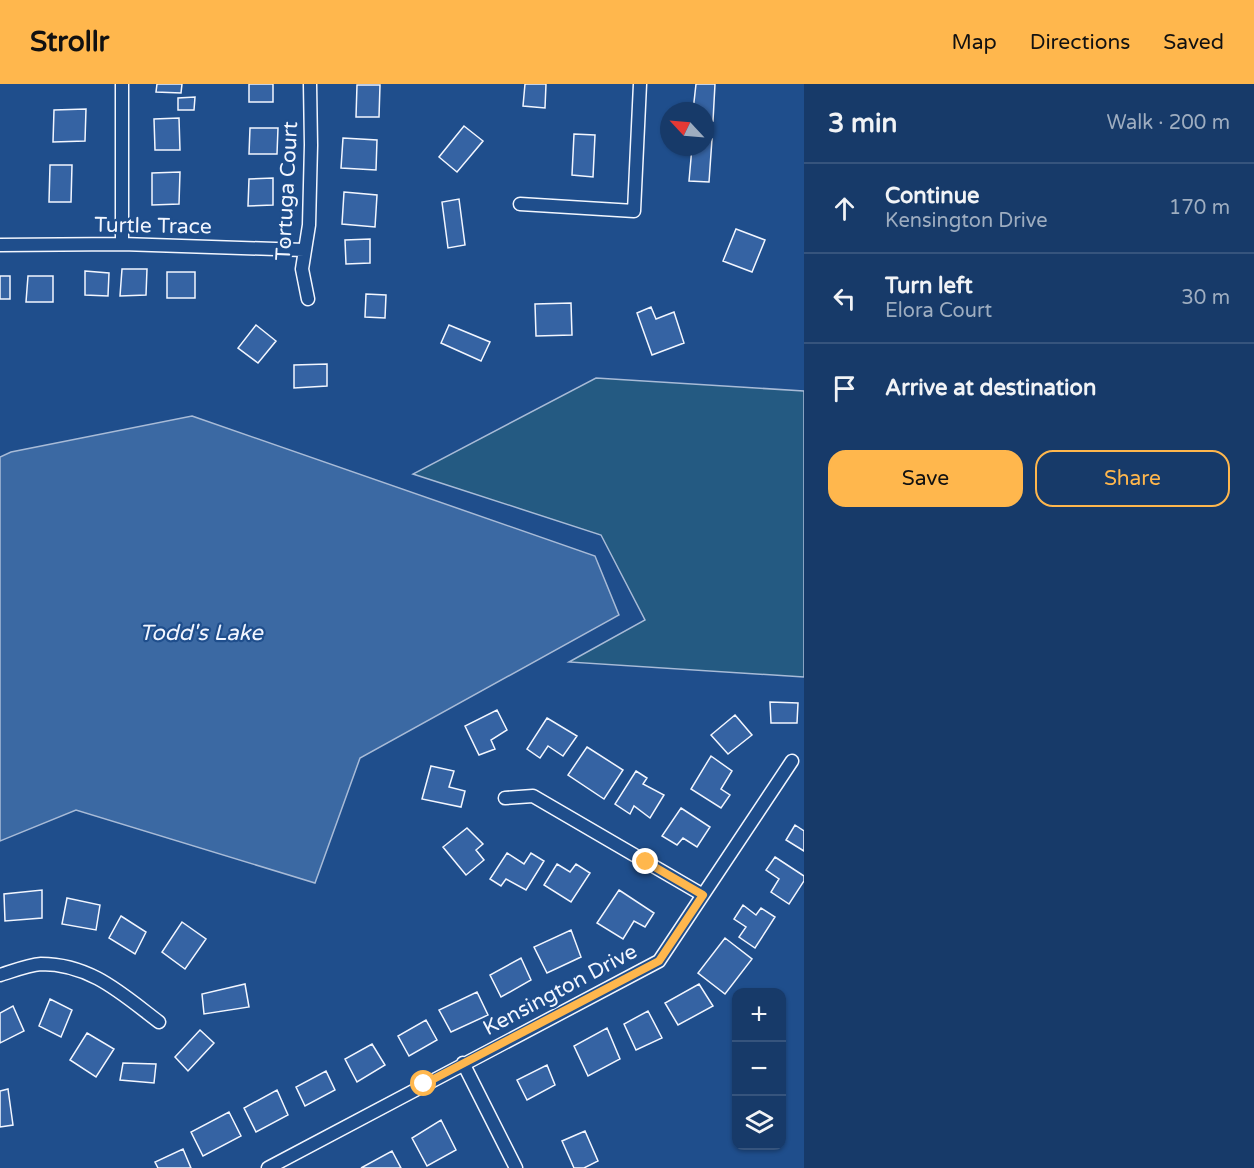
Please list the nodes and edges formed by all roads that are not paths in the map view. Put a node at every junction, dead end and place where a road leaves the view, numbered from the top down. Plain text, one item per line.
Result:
1 (122, 84) edge
2 (310, 84) edge
3 (640, 84) edge
4 (520, 204) dead end
5 (0, 244) edge
6 (122, 244) junction
7 (304, 250) junction
8 (308, 299) dead end
9 (792, 761) dead end
10 (505, 798) dead end
11 (703, 895) junction
12 (0, 975) edge
13 (159, 1022) dead end
14 (463, 1063) junction
15 (268, 1168) edge
16 (516, 1168) edge

1 - 6 street
2 - 7 street, Tortuga Court
3 - 4 street
5 - 6 street, Turtle Trace
6 - 7 street, Turtle Trace
7 - 8 street, Tortuga Court
9 - 11 street, Kensington Drive
10 - 11 street
11 - 14 street, Kensington Drive
12 - 13 street
14 - 15 street, Kensington Drive
14 - 16 street

